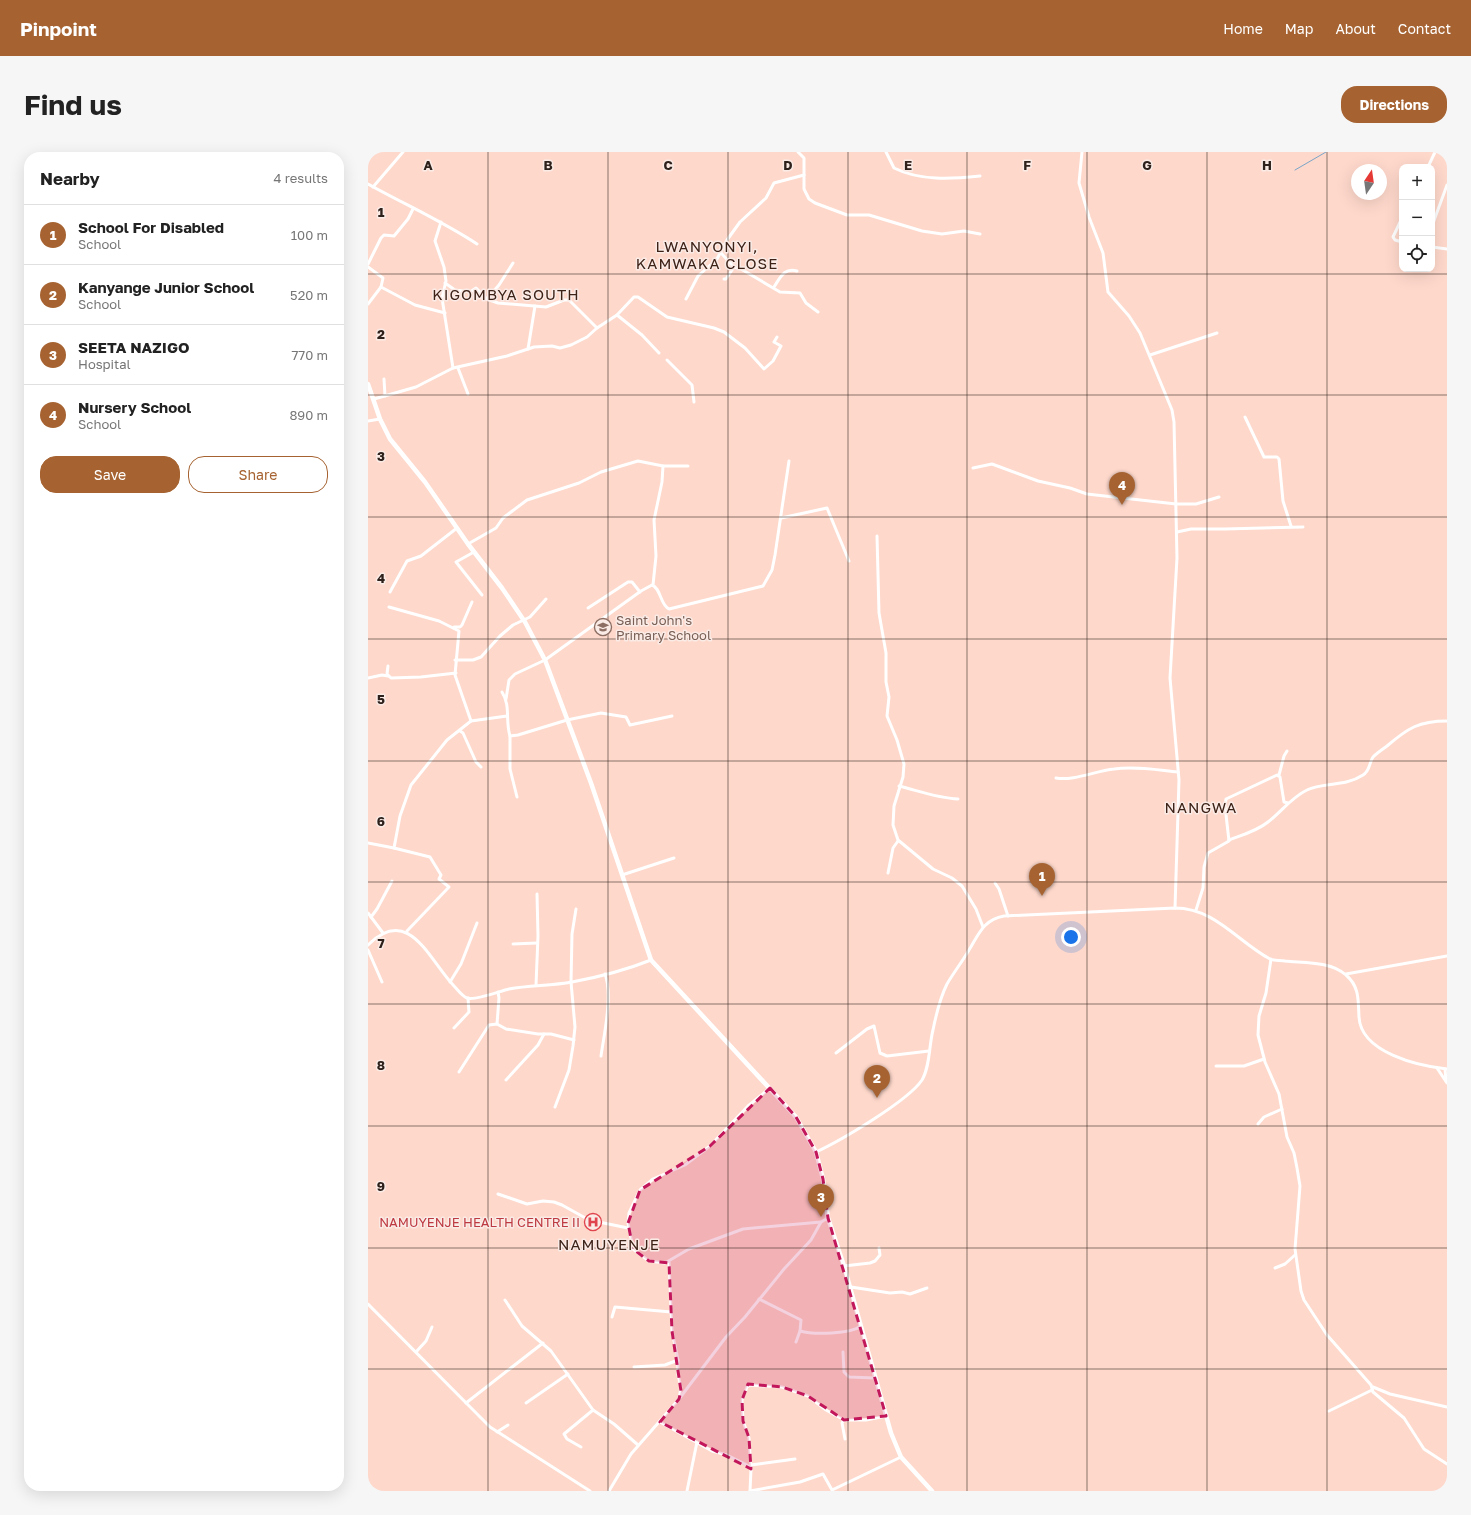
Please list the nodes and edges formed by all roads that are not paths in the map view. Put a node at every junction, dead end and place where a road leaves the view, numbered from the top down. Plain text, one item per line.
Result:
1 (403, 152) edge
2 (886, 152) edge
3 (1082, 152) edge
4 (1435, 152) edge
5 (800, 153) edge
6 (1429, 164) edge
7 (804, 175) junction
8 (980, 176) dead end
9 (368, 184) edge
10 (1447, 185) edge
11 (374, 187) junction
12 (413, 209) junction
13 (1435, 218) edge
14 (441, 222) junction
15 (1399, 224) edge
16 (980, 234) dead end
17 (1399, 241) edge
18 (477, 244) dead end
19 (1435, 247) edge
20 (1447, 249) edge
21 (720, 253) junction
22 (513, 263) dead end
23 (368, 266) edge
24 (734, 267) junction
25 (798, 270) dead end
26 (724, 279) dead end
27 (445, 283) junction
28 (381, 287) junction
29 (774, 287) junction
30 (487, 299) junction
31 (686, 299) dead end
32 (368, 304) edge
33 (535, 306) junction
34 (818, 312) dead end
35 (445, 313) junction
36 (617, 314) junction
37 (596, 328) junction
38 (1217, 333) dead end
39 (777, 336) dead end
40 (528, 349) junction
41 (659, 353) dead end
42 (1150, 355) junction
43 (667, 360) dead end
44 (453, 368) junction
45 (458, 368) junction
46 (384, 379) dead end
47 (368, 384) edge
48 (468, 394) dead end
49 (386, 396) junction
50 (374, 399) junction
51 (694, 402) dead end
52 (1245, 417) dead end
53 (380, 419) junction
54 (368, 421) edge
55 (789, 461) dead end
56 (663, 466) junction
57 (688, 466) dead end
58 (973, 468) dead end
59 (1219, 497) dead end
60 (1176, 504) junction
61 (781, 518) junction
62 (1291, 526) junction
63 (1303, 527) dead end
64 (457, 528) junction
65 (1177, 532) junction
66 (877, 536) dead end
67 (468, 544) junction
68 (474, 552) junction
69 (849, 561) dead end
70 (653, 585) junction
71 (390, 592) dead end
72 (640, 592) junction
73 (482, 595) dead end
74 (546, 599) dead end
75 (472, 602) dead end
76 (389, 607) dead end
77 (588, 608) dead end
78 (523, 619) junction
79 (454, 627) junction
80 (455, 660) junction
81 (545, 660) junction
82 (388, 666) dead end
83 (456, 673) junction
84 (388, 676) junction
85 (368, 678) edge
86 (502, 692) dead end
87 (506, 699) junction
88 (507, 716) junction
89 (672, 716) dead end
90 (567, 720) junction
91 (1447, 721) edge
92 (471, 722) junction
93 (460, 731) junction
94 (510, 736) junction
95 (1287, 751) dead end
96 (481, 767) dead end
97 (1178, 772) junction
98 (1279, 776) junction
99 (1056, 778) dead end
100 (899, 786) junction
101 (517, 797) dead end
102 (958, 800) dead end
103 (1288, 804) junction
104 (1229, 840) junction
105 (898, 841) junction
106 (368, 843) edge
107 (394, 848) junction
108 (674, 858) dead end
109 (888, 873) dead end
110 (622, 875) junction
111 (392, 881) dead end
112 (995, 883) dead end
113 (537, 894) dead end
114 (1175, 908) junction
115 (576, 909) dead end
116 (1196, 910) junction
117 (368, 913) edge
118 (1008, 916) junction
119 (371, 917) junction
120 (477, 923) dead end
121 (983, 927) junction
122 (407, 932) junction
123 (383, 933) junction
124 (537, 943) junction
125 (512, 944) dead end
126 (368, 945) edge
127 (368, 950) edge
128 (1447, 956) edge
129 (651, 960) junction
130 (1271, 960) junction
131 (605, 974) junction
132 (1346, 974) junction
133 (382, 982) dead end
134 (450, 982) junction
135 (571, 982) junction
136 (536, 985) junction
137 (498, 992) junction
138 (468, 998) junction
139 (497, 1024) junction
140 (454, 1028) dead end
141 (544, 1034) junction
142 (574, 1040) junction
143 (929, 1051) junction
144 (836, 1053) dead end
145 (600, 1056) dead end
146 (1264, 1059) junction
147 (1216, 1066) dead end
148 (1436, 1067) junction
149 (1446, 1069) edge
150 (459, 1072) dead end
151 (506, 1080) dead end
152 (1446, 1082) edge
153 (770, 1088) junction
154 (555, 1107) dead end
155 (1282, 1109) junction
156 (1258, 1124) dead end
157 (816, 1152) junction
158 (498, 1194) dead end
159 (828, 1218) junction
160 (821, 1222) junction
161 (628, 1228) junction
162 (879, 1248) dead end
163 (1295, 1255) junction
164 (669, 1262) junction
165 (844, 1266) junction
166 (1275, 1268) dead end
167 (850, 1287) junction
168 (927, 1288) dead end
169 (759, 1299) junction
170 (505, 1300) dead end
171 (368, 1304) edge
172 (671, 1312) junction
173 (612, 1318) dead end
174 (861, 1326) junction
175 (432, 1327) dead end
176 (800, 1331) junction
177 (796, 1342) dead end
178 (543, 1343) junction
179 (416, 1352) junction
180 (842, 1352) dead end
181 (678, 1360) junction
182 (634, 1366) dead end
183 (568, 1374) junction
184 (875, 1378) junction
185 (1372, 1389) junction
186 (679, 1399) junction
187 (466, 1403) junction
188 (526, 1403) dead end
189 (1447, 1407) edge
190 (593, 1410) junction
191 (1329, 1411) dead end
192 (886, 1416) junction
193 (844, 1420) junction
194 (660, 1422) junction
195 (508, 1425) dead end
196 (497, 1432) junction
197 (845, 1439) dead end
198 (697, 1442) junction
199 (638, 1445) junction
200 (581, 1447) dead end
201 (901, 1457) junction
202 (795, 1459) dead end
203 (1447, 1464) edge
204 (751, 1465) junction
205 (751, 1469) junction
206 (590, 1491) edge
207 (609, 1491) edge
208 (687, 1491) edge
209 (750, 1491) edge
210 (932, 1491) edge

1 - 11 street
2 - 8 street
3 - 42 street
4 - 6 street
5 - 7 street
7 - 16 street
7 - 21 street
9 - 11 street
10 - 13 street
11 - 12 street
12 - 14 street
12 - 23 street
14 - 18 street
14 - 27 street
15 - 17 street
19 - 20 street
21 - 24 street
21 - 31 street
22 - 30 street
23 - 28 street
24 - 26 street
24 - 29 street
25 - 29 street
27 - 30 street
27 - 35 street
28 - 32 street
28 - 35 street
29 - 34 street
30 - 33 street
33 - 37 street
33 - 40 street
35 - 44 street
36 - 37 street
36 - 39 street
36 - 41 street
37 - 40 street
38 - 42 street
40 - 45 street
42 - 60 street
43 - 51 street
44 - 45 street
44 - 49 street
45 - 48 street
46 - 49 street
47 - 50 street
49 - 50 street
50 - 53 street
52 - 62 street
53 - 54 street
53 - 64 street
55 - 61 street
56 - 57 street
56 - 67 street
56 - 70 street
58 - 60 street
59 - 60 street
60 - 65 street
61 - 69 street
61 - 70 street
62 - 63 street
62 - 65 street
64 - 67 street
64 - 71 street
65 - 97 street
66 - 100 street
67 - 68 street
68 - 73 street
68 - 78 street
70 - 72 street
72 - 77 street
72 - 81 street
74 - 78 street
75 - 79 street
76 - 79 street
78 - 80 street
78 - 81 street
79 - 80 street
80 - 83 street
81 - 87 street
81 - 90 street
82 - 84 street
83 - 84 street
83 - 92 street
84 - 85 street
86 - 87 street
87 - 88 street
88 - 92 street
88 - 94 street
89 - 90 street
90 - 94 street
90 - 110 street
91 - 103 street
92 - 93 street
93 - 96 street
93 - 107 street
94 - 101 street
95 - 98 street
97 - 99 street
97 - 114 street
98 - 103 street
98 - 104 street
100 - 102 street
100 - 105 street
103 - 104 street
104 - 116 street
105 - 109 street
105 - 121 street
106 - 107 street
107 - 122 street
108 - 110 street
110 - 129 street
111 - 119 street
112 - 118 street
113 - 124 street
114 - 116 street
114 - 118 street
115 - 135 street
116 - 130 street
117 - 119 street
118 - 121 street
119 - 123 street
120 - 134 street
121 - 143 street
122 - 123 street
122 - 134 street
123 - 126 street
124 - 125 street
124 - 136 street
127 - 133 street
128 - 132 street
129 - 131 street
129 - 153 street
130 - 132 street
130 - 146 street
131 - 135 street
131 - 145 street
132 - 148 street
134 - 138 street
135 - 136 street
135 - 142 street
136 - 137 street
137 - 138 street
137 - 139 street
138 - 140 street
139 - 141 street
139 - 150 street
141 - 142 street
141 - 151 street
142 - 154 street
143 - 144 street
143 - 157 street
146 - 147 street
146 - 155 street
148 - 149 street
148 - 152 street
149 - 152 street
153 - 157 street
153 - 161 street
155 - 156 street
155 - 163 street
157 - 159 street
158 - 161 street
159 - 160 street
159 - 165 street
160 - 164 street
160 - 169 street
161 - 164 street
162 - 165 street
163 - 166 street
163 - 185 street
164 - 172 street
165 - 167 street
167 - 168 street
167 - 174 street
169 - 176 street
169 - 186 street
170 - 178 street
171 - 179 street
172 - 173 street
172 - 181 street
174 - 176 street
174 - 184 street
175 - 179 street
176 - 177 street
178 - 183 street
178 - 187 street
179 - 187 street
180 - 184 street
181 - 182 street
181 - 186 street
183 - 188 street
183 - 190 street
184 - 192 street
185 - 189 street
185 - 191 street
185 - 203 street
186 - 194 street
187 - 196 street
190 - 199 street
190 - 200 street
192 - 193 street
192 - 201 street
193 - 197 street
193 - 204 street
194 - 198 street
194 - 199 street
195 - 196 street
196 - 206 street
198 - 205 street
198 - 208 street
199 - 207 street
201 - 209 street
201 - 210 street
202 - 204 street
204 - 205 street
205 - 209 street

